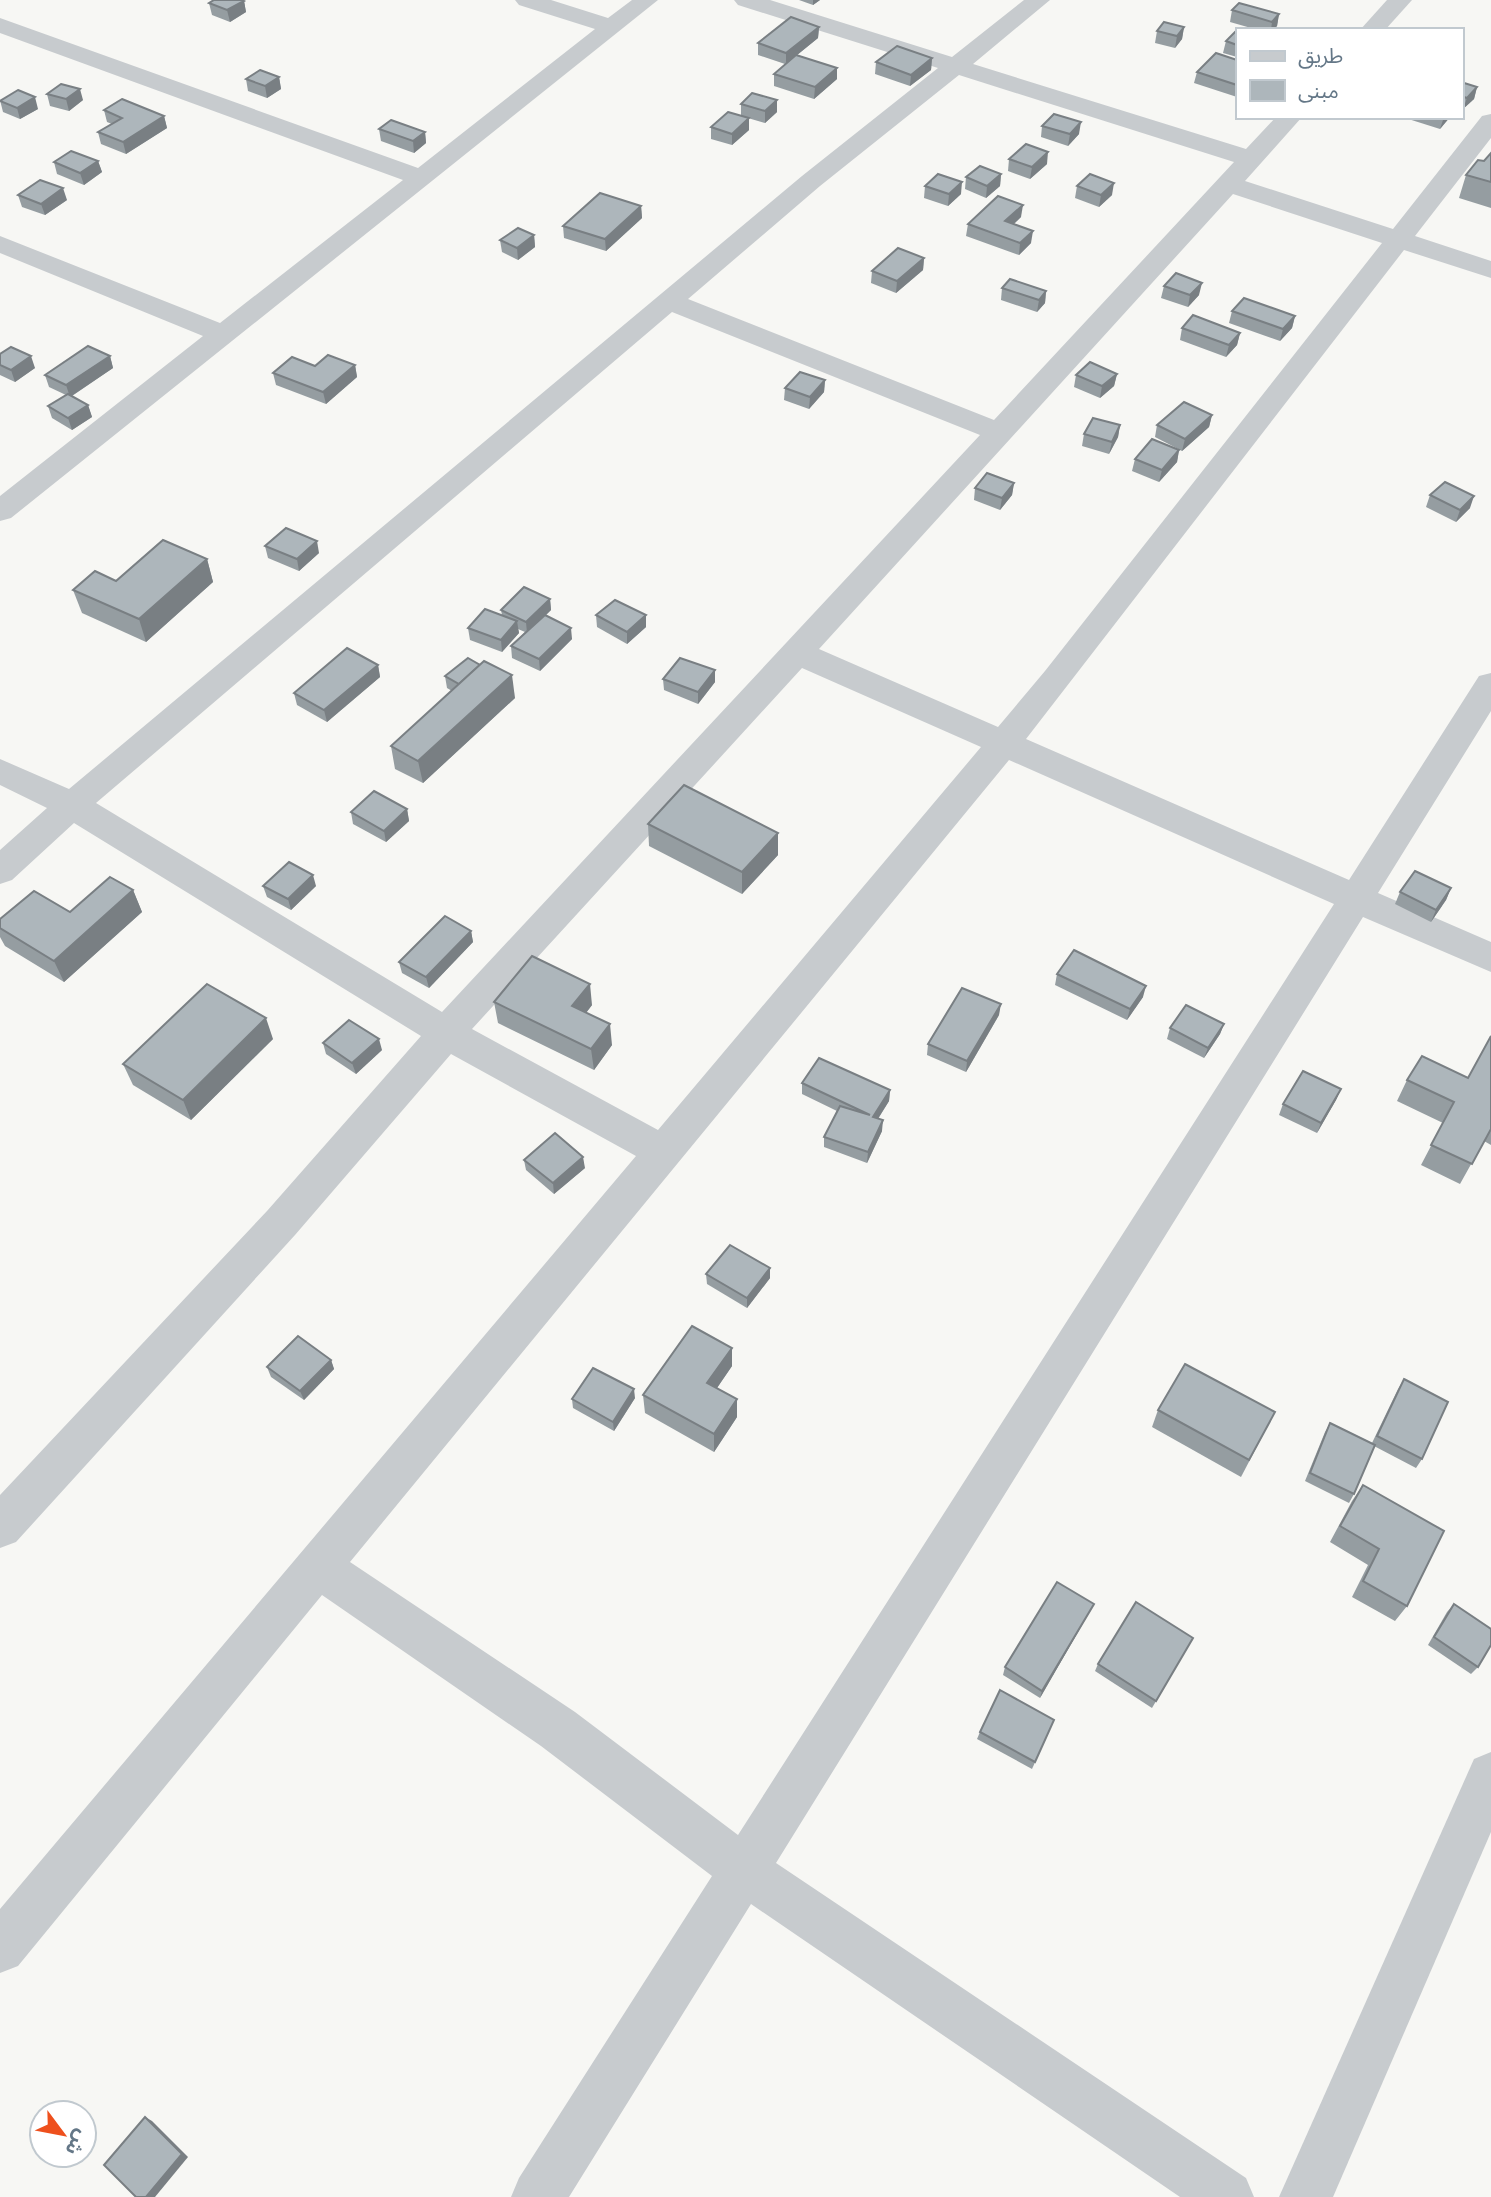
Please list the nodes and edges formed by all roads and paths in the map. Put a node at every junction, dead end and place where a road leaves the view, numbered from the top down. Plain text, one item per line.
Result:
1 (527, 0) edge
2 (646, 0) edge
3 (746, 0) edge
4 (1038, 0) edge
5 (1400, 0) edge
6 (0, 25) edge
7 (612, 27) junction
8 (1374, 28) edge
9 (957, 67) junction
10 (1288, 119) edge
11 (1491, 121) edge
12 (1251, 159) junction
13 (419, 177) junction
14 (1228, 184) junction
15 (1398, 240) junction
16 (0, 244) edge
17 (1491, 270) edge
18 (668, 302) junction
19 (224, 335) junction
20 (999, 432) junction
21 (0, 511) edge
22 (796, 652) junction
23 (1491, 684) edge
24 (1004, 743) junction
25 (0, 771) edge
26 (72, 805) junction
27 (0, 871) edge
28 (1356, 898) junction
29 (1491, 958) edge
30 (446, 1033) junction
31 (663, 1153) junction
32 (0, 1527) edge
33 (319, 1567) junction
34 (1491, 1776) edge
35 (745, 1871) junction
36 (0, 1948) edge
37 (537, 2197) edge
38 (1227, 2197) edge
39 (1306, 2197) edge

1 - 7 street
2 - 7 street
3 - 9 street
4 - 9 street
5 - 8 street
6 - 13 street
7 - 13 street
9 - 12 street
9 - 18 street
10 - 12 street
11 - 15 street
12 - 14 street
13 - 19 street
14 - 15 street
14 - 20 street
15 - 17 street
15 - 24 street
16 - 19 street
18 - 20 street
18 - 26 street
19 - 21 street
20 - 22 street
22 - 24 street
22 - 30 street
23 - 28 street
24 - 28 street
24 - 31 street
25 - 26 street
26 - 27 street
26 - 30 street
28 - 29 street
28 - 35 street
30 - 31 street
30 - 32 street
31 - 33 street
33 - 35 street
33 - 36 street
34 - 39 street
35 - 37 street
35 - 38 street

